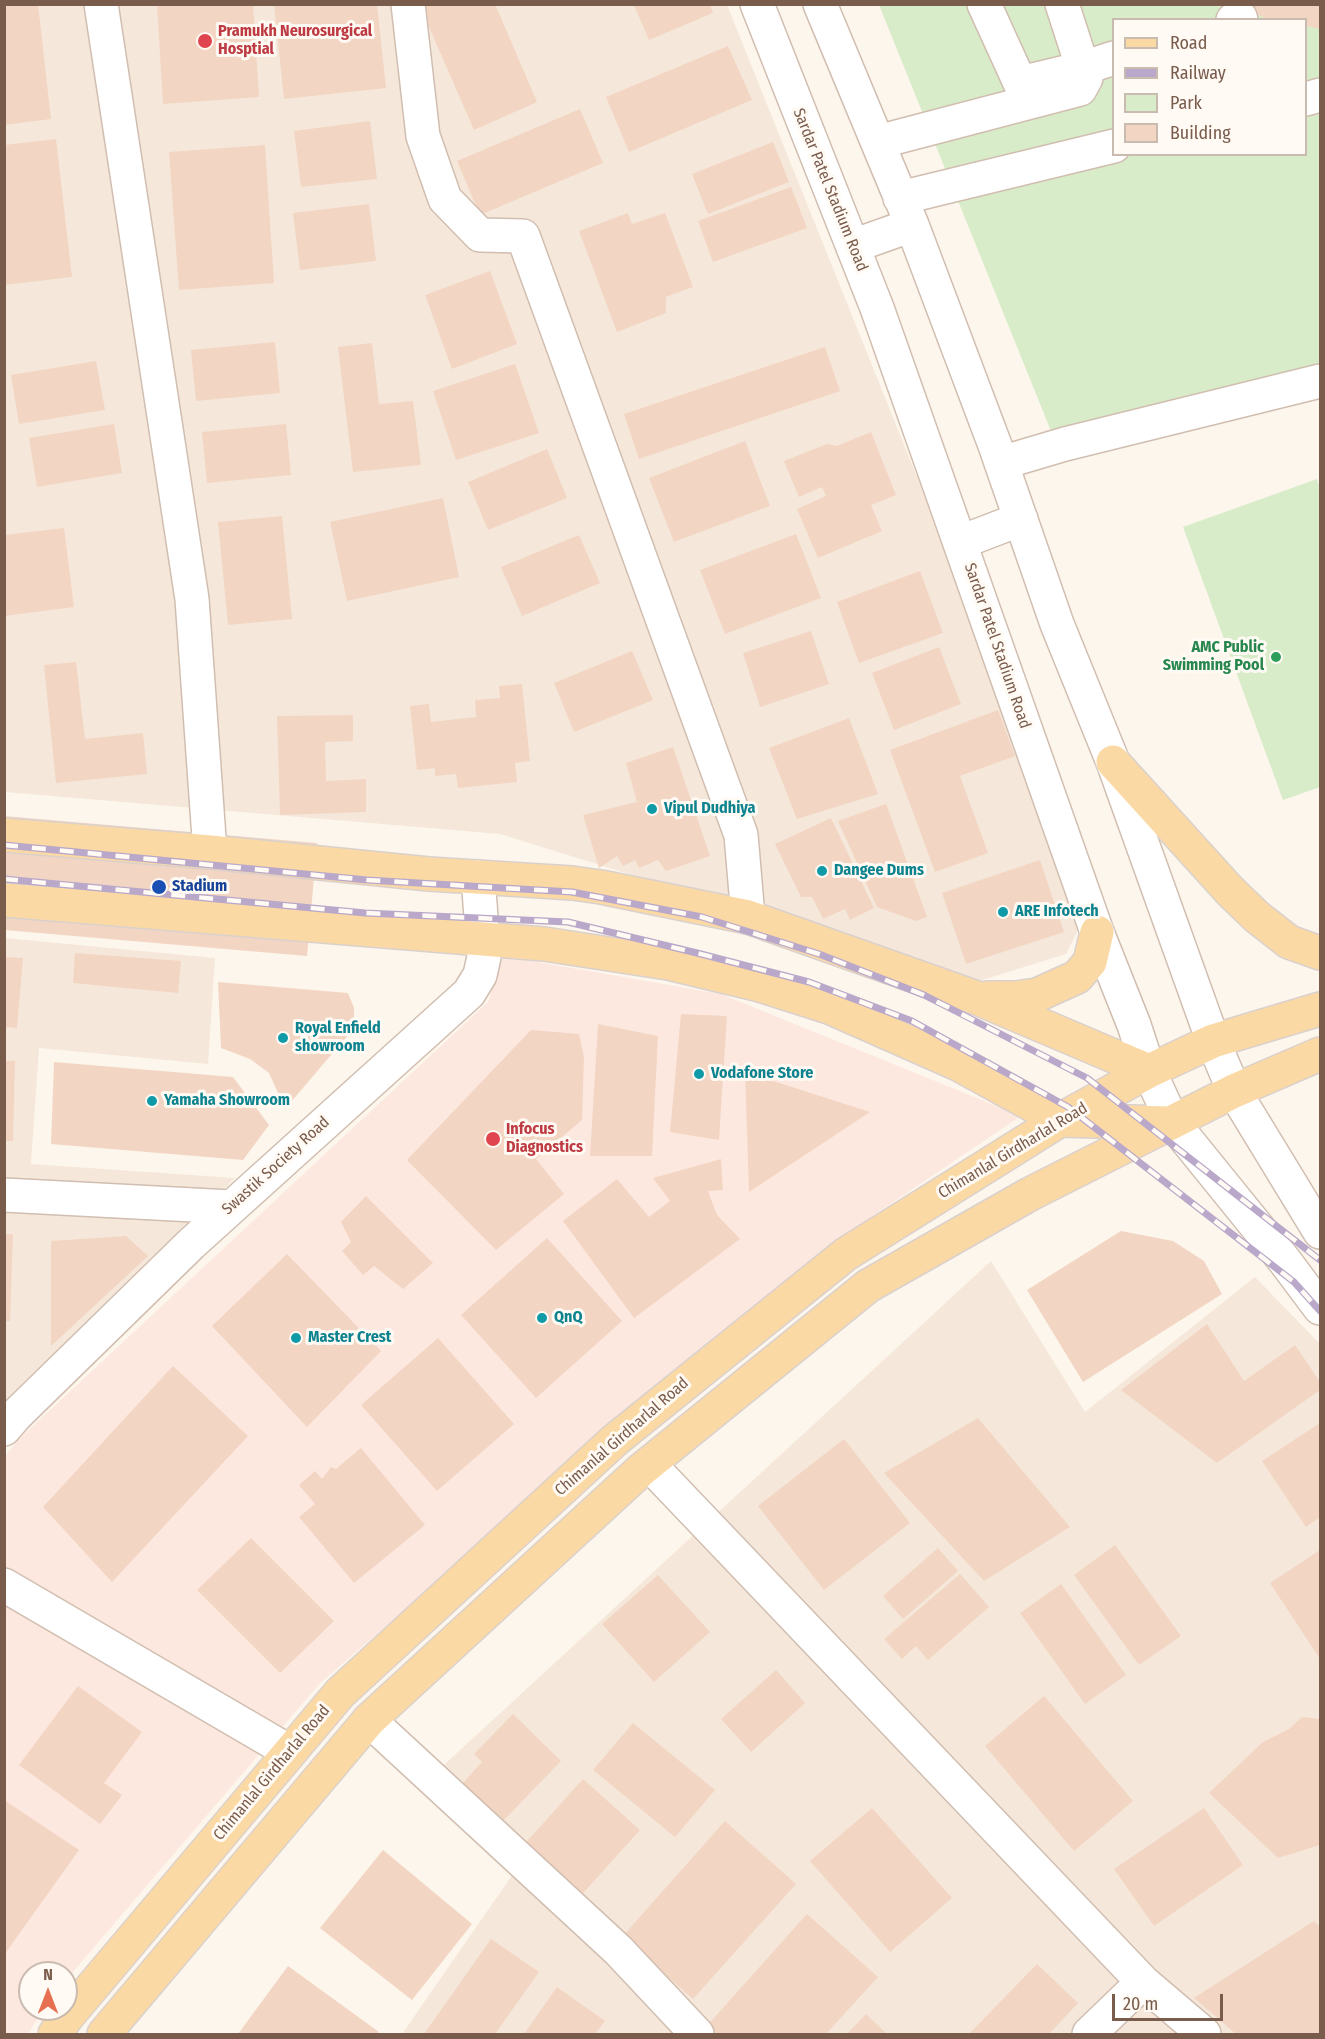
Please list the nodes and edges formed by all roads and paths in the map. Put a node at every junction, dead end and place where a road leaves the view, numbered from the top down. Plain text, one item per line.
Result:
1 (101, 4) edge
2 (408, 4) edge
3 (756, 4) edge
4 (820, 4) edge
5 (984, 4) edge
6 (1062, 4) edge
7 (1098, 63) edge
8 (878, 142) junction
9 (1112, 146) edge
10 (906, 212) junction
11 (852, 246) junction
12 (1320, 381) edge
13 (1001, 463) junction
14 (1021, 519) junction
15 (961, 542) junction
16 (1113, 762) junction
17 (4, 835) edge
18 (210, 852) junction
19 (478, 877) junction
20 (4, 900) edge
21 (748, 917) junction
22 (1097, 932) junction
23 (483, 938) junction
24 (1320, 953) edge
25 (978, 998) junction
26 (1320, 1009) edge
27 (1213, 1041) junction
28 (1320, 1054) edge
29 (1149, 1071) junction
30 (1234, 1091) junction
31 (1060, 1120) junction
32 (1173, 1123) junction
33 (4, 1196) edge
34 (231, 1207) junction
35 (1320, 1232) edge
36 (1320, 1308) edge
37 (4, 1429) edge
38 (649, 1464) junction
39 (4, 1585) edge
40 (369, 1720) junction
41 (290, 1752) junction
42 (1143, 1982) junction
43 (55, 2034) edge
44 (104, 2034) edge
45 (697, 2034) edge
46 (1089, 2034) edge
47 (1204, 2034) edge

1 - 18 street
2 - 21 street
3 - 11 street, Sardar Patel Stadium Road
4 - 8 street
5 - 7 street
6 - 7 street
7 - 8 street
8 - 10 street
9 - 10 street
10 - 11 street
10 - 13 street
11 - 15 street, Sardar Patel Stadium Road
12 - 13 street
13 - 14 street
14 - 15 street
14 - 16 street
15 - 22 street, Sardar Patel Stadium Road
16 - 24 main road
16 - 27 street
17 - 18 main road
18 - 19 main road
19 - 21 main road
19 - 23 street, Swastik Society Road
20 - 23 main road
21 - 25 main road
22 - 25 main road
22 - 29 street, Sardar Patel Stadium Road
23 - 31 main road
23 - 34 street, Swastik Society Road
25 - 29 main road
26 - 27 main road, Chimanlal Girdharlal Road
27 - 29 main road, Chimanlal Girdharlal Road
27 - 30 street
28 - 30 main road
29 - 31 main road, Chimanlal Girdharlal Road
29 - 32 street, Sardar Patel Stadium Road
30 - 32 main road
30 - 35 street
31 - 32 main road
31 - 41 main road, Chimanlal Girdharlal Road
32 - 36 street, Sardar Patel Stadium Road
32 - 38 main road
33 - 34 street
34 - 37 street, Swastik Society Road
38 - 40 main road
38 - 42 street
39 - 41 street
40 - 44 main road
40 - 45 street
41 - 43 main road, Chimanlal Girdharlal Road
42 - 46 street
42 - 47 street

